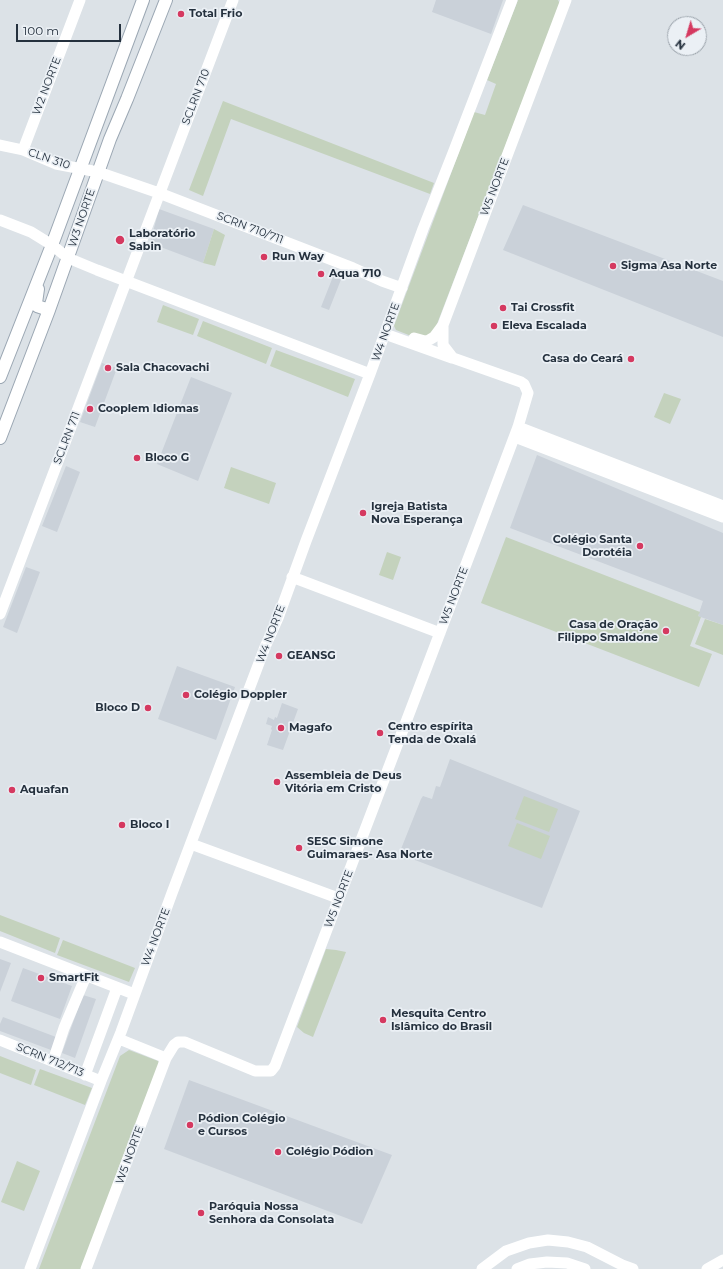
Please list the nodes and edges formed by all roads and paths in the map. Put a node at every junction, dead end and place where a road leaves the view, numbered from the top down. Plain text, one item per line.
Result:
1 (80, 0) edge
2 (143, 0) edge
3 (166, 0) edge
4 (233, 0) edge
5 (512, 0) edge
6 (566, 0) edge
7 (116, 71) junction
8 (105, 102) junction
9 (126, 104) junction
10 (0, 145) edge
11 (23, 150) junction
12 (80, 169) junction
13 (98, 172) junction
14 (159, 193) junction
15 (0, 220) edge
16 (52, 245) junction
17 (68, 258) junction
18 (41, 272) junction
19 (127, 282) junction
20 (402, 288) junction
21 (49, 310) junction
22 (25, 312) junction
23 (443, 325) junction
24 (386, 331) junction
25 (33, 349) junction
26 (453, 358) junction
27 (370, 374) junction
28 (0, 377) edge
29 (516, 432) junction
30 (0, 438) edge
31 (723, 506) edge
32 (723, 517) edge
33 (292, 577) junction
34 (0, 614) edge
35 (440, 633) junction
36 (191, 844) junction
37 (338, 898) junction
38 (0, 942) edge
39 (86, 976) junction
40 (117, 988) junction
41 (134, 994) junction
42 (119, 1039) junction
43 (0, 1040) edge
44 (166, 1058) junction
45 (53, 1061) junction
46 (85, 1075) junction
47 (101, 1081) junction
48 (723, 1260) edge
49 (710, 1268) edge
50 (30, 1269) edge
51 (86, 1269) edge
52 (482, 1269) edge
53 (517, 1269) edge
54 (585, 1269) edge
55 (632, 1269) edge

1 - 11 main road, W2 NORTE
2 - 7 main road, W3 NORTE
3 - 9 main road, W3 NORTE
4 - 14 main road, SCLRN 710
5 - 20 main road, W4 NORTE
6 - 23 main road, W5 NORTE
7 - 8 main road, W3 NORTE
7 - 9 main road
8 - 9 main road
8 - 12 main road, W3 NORTE
9 - 13 main road, W3 NORTE
10 - 11 main road, CLN 310
11 - 12 main road, CLN 310
12 - 13 main road, CLN 310
12 - 16 main road, W3 NORTE
13 - 14 main road, SCRN 710/711
13 - 17 main road, W3 NORTE
14 - 19 main road, SCLRN 710
14 - 20 main road, SCRN 710/711
15 - 16 main road
16 - 17 main road
16 - 18 main road, W3 NORTE
17 - 19 main road
17 - 21 main road, W3 NORTE
18 - 21 main road
18 - 22 main road, W3 NORTE
19 - 27 main road
19 - 34 main road, SCLRN 711
20 - 24 main road, W4 NORTE
21 - 25 main road, W3 NORTE
22 - 25 main road
22 - 28 main road, W3 NORTE
23 - 24 main road, W5 NORTE
23 - 26 main road, W5 NORTE
24 - 26 main road, W5 NORTE
24 - 27 main road, W4 NORTE
25 - 30 main road, W3 NORTE
26 - 29 main road, W5 NORTE
27 - 33 main road, W4 NORTE
29 - 31 main road
29 - 32 main road
29 - 35 main road, W5 NORTE
33 - 35 main road
33 - 36 main road, W4 NORTE
35 - 37 main road, W5 NORTE
36 - 37 main road
36 - 41 main road, W4 NORTE
37 - 44 main road, W5 NORTE
38 - 39 main road
39 - 40 main road
39 - 45 main road
40 - 41 main road
40 - 46 main road
41 - 42 main road, W4 NORTE
42 - 44 main road
42 - 47 main road, W4 NORTE
43 - 45 main road, SCRN 712/713
44 - 51 main road, W5 NORTE
45 - 46 main road, SCRN 712/713
46 - 47 main road, SCRN 712/713
47 - 50 main road, W4 NORTE
48 - 49 main road
52 - 55 main road
53 - 54 main road

